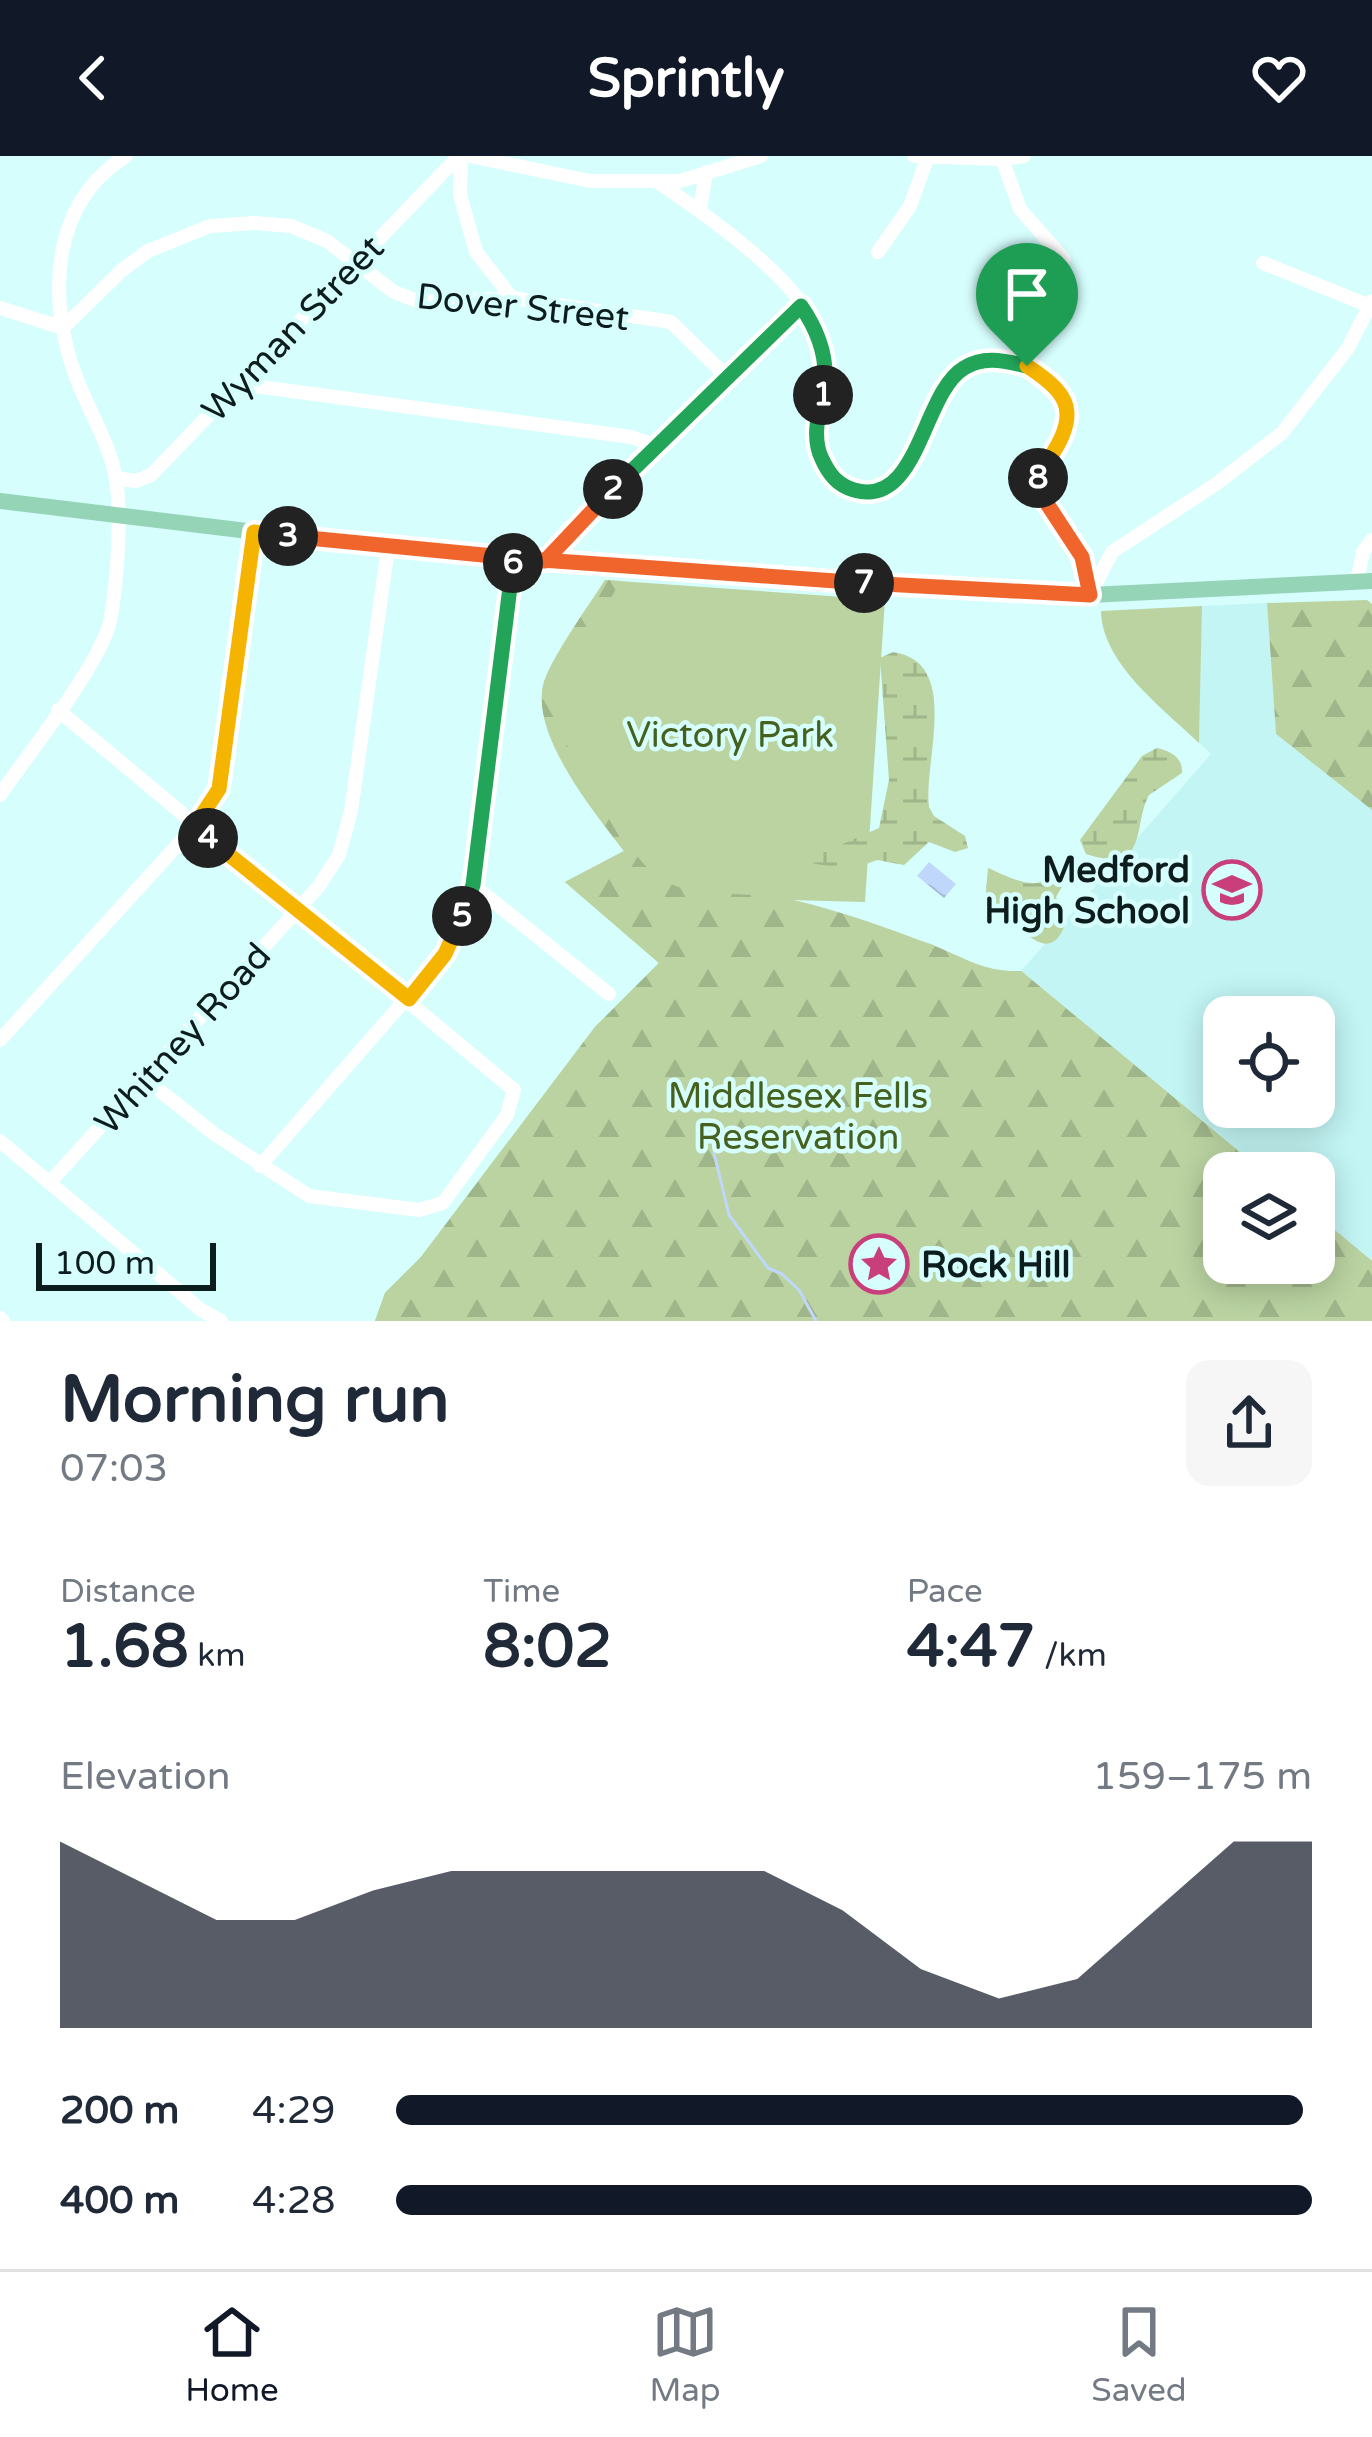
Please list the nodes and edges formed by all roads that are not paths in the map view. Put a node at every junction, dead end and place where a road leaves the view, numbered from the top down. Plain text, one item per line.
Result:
1 (126, 156) edge
2 (463, 156) edge
3 (761, 156) edge
4 (1024, 156) edge
5 (924, 157) edge
6 (1002, 159) junction
7 (706, 172) junction
8 (656, 181) junction
9 (700, 211) junction
10 (878, 252) dead end
11 (1064, 259) dead end
12 (356, 262) junction
13 (1262, 263) dead end
14 (512, 298) junction
15 (1371, 303) edge
16 (801, 306) junction
17 (0, 308) edge
18 (63, 328) junction
19 (727, 377) junction
20 (239, 384) junction
21 (654, 445) junction
22 (116, 478) junction
23 (0, 501) edge
24 (117, 515) junction
25 (254, 532) junction
26 (1372, 540) edge
27 (388, 548) junction
28 (514, 558) junction
29 (545, 561) junction
30 (1365, 581) edge
31 (1090, 595) junction
32 (58, 710) junction
33 (0, 764) edge
34 (15, 773) junction
35 (0, 795) edge
36 (194, 827) junction
37 (473, 885) junction
38 (296, 911) junction
39 (609, 994) dead end
40 (409, 999) junction
41 (0, 1040) edge
42 (144, 1078) junction
43 (0, 1142) edge
44 (260, 1166) junction
45 (51, 1181) junction
46 (221, 1321) edge

1 - 18 street
2 - 8 street
2 - 12 street, Wyman Street
2 - 14 street
3 - 7 street
4 - 6 street
5 - 6 street
5 - 10 street
6 - 11 street
7 - 8 street
7 - 9 street
8 - 9 street
9 - 16 street
12 - 14 street, Dover Street
12 - 18 street, Dover Street
12 - 20 street, Wyman Street
13 - 15 street
14 - 19 street, Dover Street
15 - 31 street
16 - 19 street
16 - 31 street
17 - 18 street
18 - 22 street
19 - 21 street
20 - 21 street
20 - 22 street, Wyman Street
21 - 29 street
22 - 24 street
23 - 24 main road
24 - 25 main road
24 - 32 street
25 - 27 main road
25 - 36 street
26 - 30 street
27 - 28 main road
27 - 38 street, Whitney Road
28 - 29 main road
28 - 37 street
29 - 31 main road
30 - 31 main road
32 - 34 street
32 - 36 street
33 - 34 street
34 - 35 street
36 - 38 street
36 - 41 street
37 - 39 street
37 - 40 street
38 - 40 street
38 - 42 street, Whitney Road
40 - 44 street
40 - 44 street
42 - 44 street
42 - 45 street, Whitney Road
43 - 45 street
45 - 46 street

